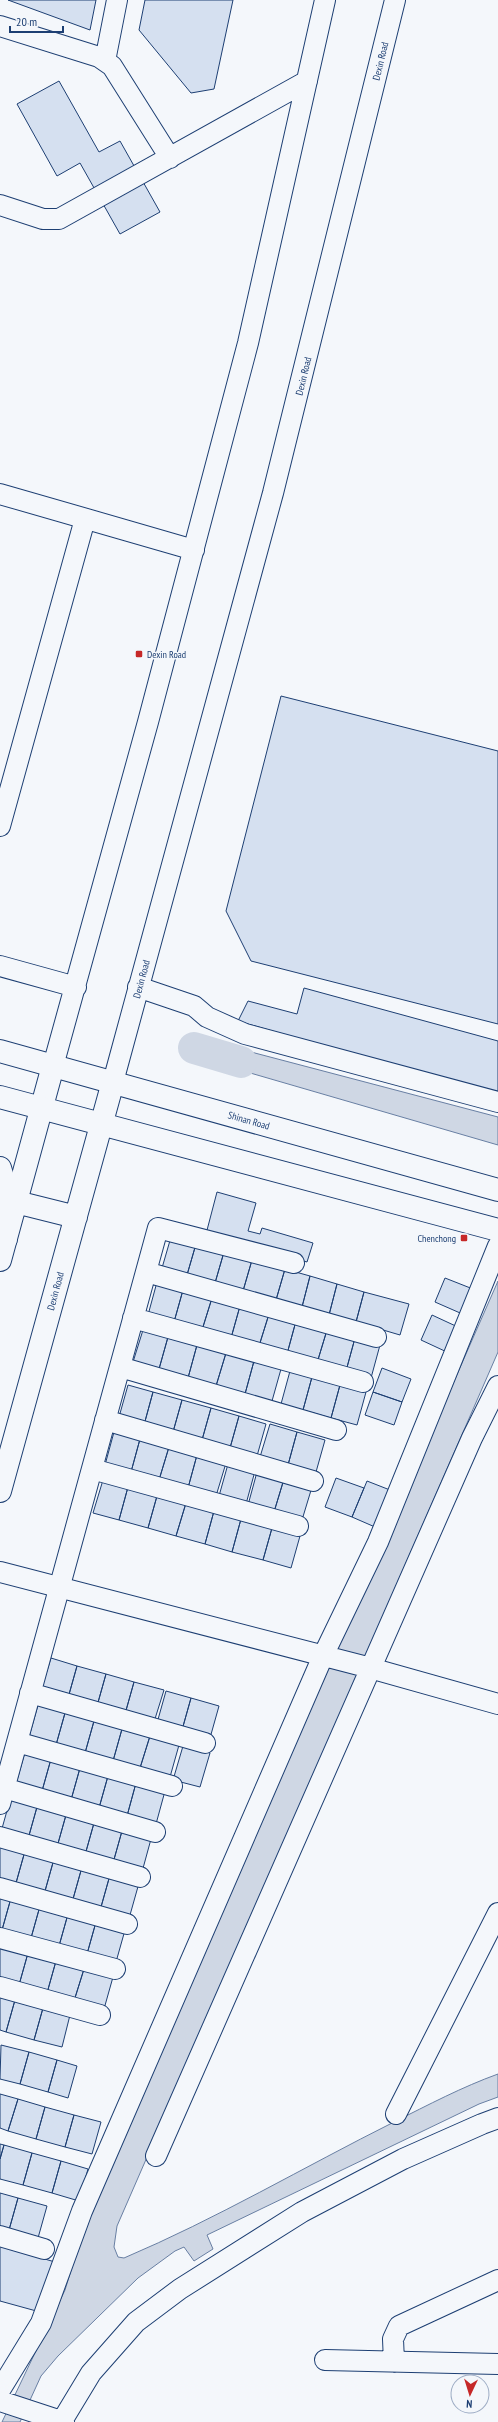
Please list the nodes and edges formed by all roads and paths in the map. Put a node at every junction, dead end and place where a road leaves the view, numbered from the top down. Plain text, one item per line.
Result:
1 (117, 0) edge
2 (325, 0) edge
3 (395, 0) edge
4 (0, 26) edge
5 (105, 61) junction
6 (307, 81) junction
7 (170, 158) junction
8 (0, 205) edge
9 (0, 494) edge
10 (85, 518) junction
11 (194, 550) junction
12 (0, 826) edge
13 (0, 966) edge
14 (76, 987) junction
15 (138, 987) junction
16 (0, 1051) edge
17 (54, 1066) junction
18 (113, 1082) junction
19 (0, 1097) edge
20 (498, 1102) edge
21 (42, 1108) junction
22 (101, 1124) junction
23 (0, 1168) edge
24 (498, 1190) edge
25 (16, 1202) junction
26 (76, 1217) junction
27 (498, 1230) edge
28 (498, 1246) edge
29 (3, 1249) edge
30 (294, 1264) dead end
31 (146, 1272) junction
32 (133, 1318) junction
33 (376, 1337) dead end
34 (120, 1367) junction
35 (363, 1382) dead end
36 (498, 1386) edge
37 (105, 1420) junction
38 (336, 1430) dead end
39 (92, 1469) junction
40 (313, 1481) dead end
41 (0, 1491) edge
42 (298, 1526) dead end
43 (0, 1572) edge
44 (59, 1587) junction
45 (326, 1656) junction
46 (367, 1667) junction
47 (30, 1693) junction
48 (498, 1704) edge
49 (17, 1742) junction
50 (205, 1743) dead end
51 (172, 1786) dead end
52 (2, 1796) edge
53 (155, 1832) dead end
54 (0, 1837) edge
55 (140, 1877) dead end
56 (0, 1888) edge
57 (498, 1913) edge
58 (127, 1924) dead end
59 (0, 1938) edge
60 (115, 1969) dead end
61 (0, 1987) edge
62 (100, 2016) dead end
63 (396, 2114) dead end
64 (498, 2118) edge
65 (156, 2156) dead end
66 (0, 2236) edge
67 (44, 2249) dead end
68 (498, 2280) edge
69 (325, 2360) dead end
70 (394, 2362) junction
71 (498, 2364) edge
72 (1, 2398) edge
73 (63, 2422) edge

1 - 5 street
2 - 6 street
3 - 15 street, Dexin Road
4 - 5 street
5 - 7 street
6 - 7 street
6 - 11 street
7 - 8 street
9 - 10 street
10 - 11 street
10 - 12 street
11 - 14 street
13 - 14 street
14 - 17 street
15 - 18 street, Dexin Road
15 - 20 street
16 - 17 main road, Shinan Road
17 - 18 main road, Shinan Road
17 - 21 main road
18 - 22 main road, Dexin Road
18 - 24 main road, Shinan Road
19 - 21 main road
21 - 22 main road
21 - 25 main road
22 - 26 main road, Dexin Road
22 - 27 main road
23 - 29 main road
25 - 26 main road
25 - 29 main road
26 - 41 main road, Dexin Road
28 - 45 street
30 - 31 street
31 - 32 street
31 - 33 street
32 - 34 street
32 - 35 street
34 - 37 street
34 - 38 street
36 - 46 street
37 - 39 street
37 - 40 street
39 - 42 street
39 - 44 street
43 - 44 street
44 - 45 street
44 - 47 street
45 - 46 street
45 - 72 street
46 - 48 street
46 - 65 street
47 - 49 street
47 - 50 street
49 - 51 street
49 - 52 street
52 - 53 street
54 - 55 street
56 - 58 street
57 - 63 street
59 - 60 street
61 - 62 street
64 - 73 street
66 - 67 street
68 - 70 street
69 - 70 street
70 - 71 street
72 - 73 street

